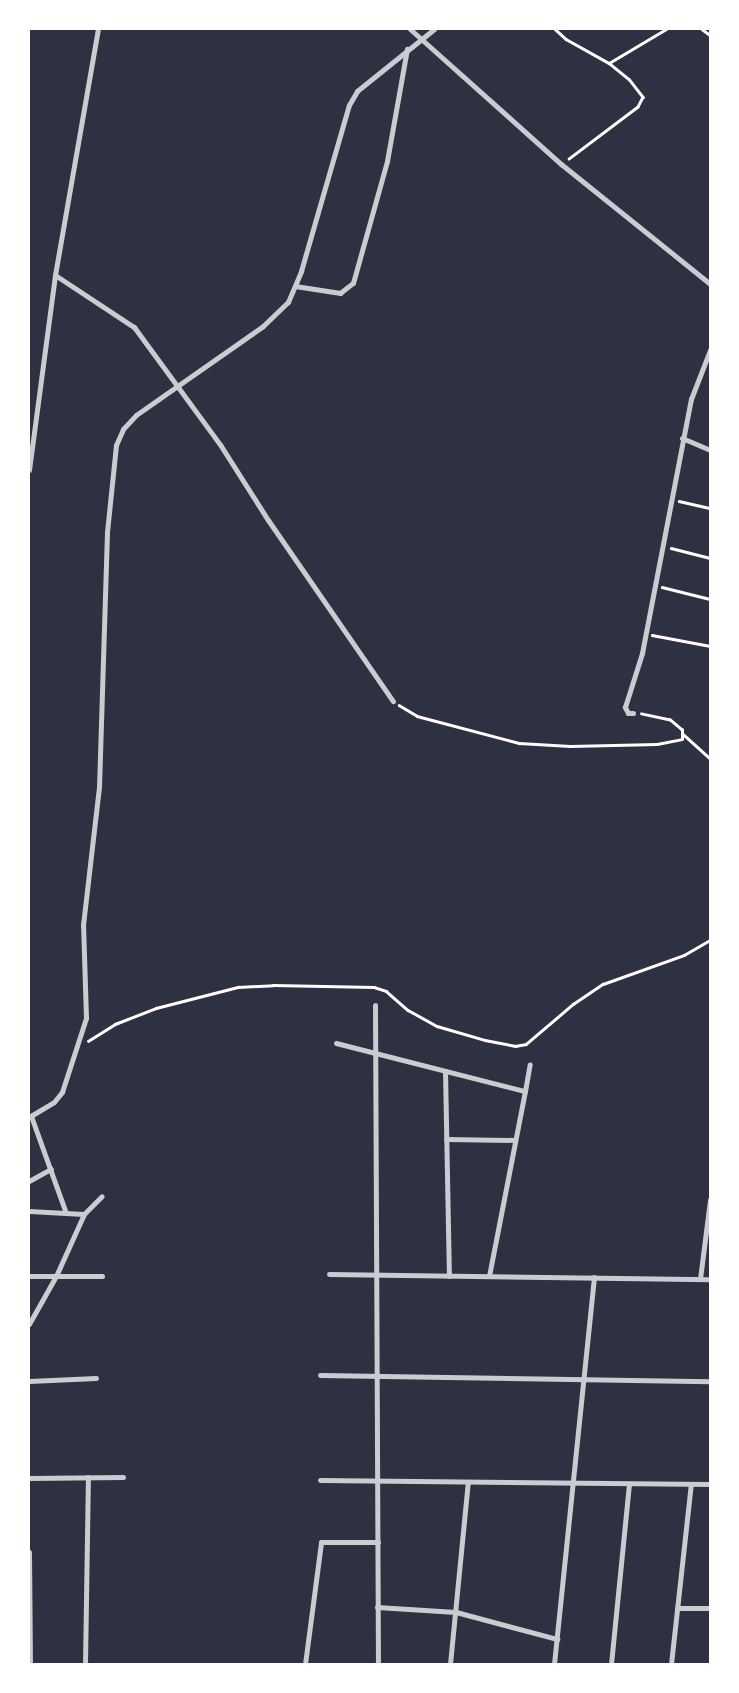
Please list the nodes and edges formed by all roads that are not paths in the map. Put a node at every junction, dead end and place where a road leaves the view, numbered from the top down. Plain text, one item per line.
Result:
1 (98, 29) edge
2 (410, 29) edge
3 (434, 29) edge
4 (420, 39) junction
5 (408, 49) junction
6 (55, 275) junction
7 (710, 284) edge
8 (295, 286) junction
9 (710, 350) edge
10 (179, 385) junction
11 (682, 438) junction
12 (710, 450) edge
13 (29, 470) edge
14 (394, 701) road end
15 (633, 713) road end
16 (375, 1005) dead end
17 (336, 1043) dead end
18 (376, 1053) junction
19 (530, 1064) dead end
20 (445, 1070) junction
21 (525, 1091) junction
22 (30, 1116) edge
23 (446, 1139) junction
24 (515, 1140) junction
25 (51, 1169) junction
26 (29, 1181) edge
27 (102, 1196) dead end
28 (710, 1200) edge
29 (29, 1211) edge
30 (66, 1213) junction
31 (84, 1214) junction
32 (329, 1274) dead end
33 (377, 1275) junction
34 (29, 1276) edge
35 (56, 1276) junction
36 (102, 1276) dead end
37 (448, 1276) junction
38 (489, 1276) junction
39 (594, 1277) junction
40 (700, 1278) junction
41 (710, 1279) edge
42 (29, 1324) edge
43 (320, 1375) dead end
44 (378, 1376) junction
45 (96, 1378) dead end
46 (583, 1379) junction
47 (29, 1381) edge
48 (710, 1381) edge
49 (88, 1477) junction
50 (123, 1477) dead end
51 (29, 1478) edge
52 (320, 1480) dead end
53 (378, 1481) junction
54 (468, 1482) junction
55 (572, 1483) junction
56 (630, 1484) junction
57 (690, 1484) junction
58 (710, 1484) edge
59 (378, 1542) junction
60 (29, 1552) edge
61 (377, 1608) junction
62 (677, 1608) junction
63 (710, 1608) edge
64 (456, 1612) junction
65 (557, 1639) junction
66 (30, 1664) edge
67 (85, 1664) edge
68 (305, 1664) edge
69 (378, 1664) edge
70 (450, 1664) edge
71 (554, 1664) edge
72 (611, 1664) edge
73 (671, 1664) edge

1 - 6 street
2 - 4 street
3 - 4 street
4 - 5 street
4 - 7 street
5 - 8 street
5 - 8 street
6 - 10 street
6 - 13 street
8 - 10 street
9 - 11 street
10 - 14 street
10 - 22 street
11 - 12 street
11 - 15 street
16 - 18 street
17 - 18 street
18 - 20 street
18 - 33 street
19 - 21 street
20 - 21 street
20 - 23 street
21 - 24 street
22 - 25 street
23 - 24 street
23 - 37 street
24 - 38 street
25 - 26 street
25 - 30 street
27 - 31 street
28 - 40 street
29 - 30 street
30 - 31 street
31 - 35 street
32 - 33 street
33 - 37 street
33 - 44 street
34 - 35 street
35 - 36 street
35 - 42 street
37 - 38 street
38 - 39 street
39 - 40 street
39 - 46 street
40 - 41 street
43 - 44 street
44 - 46 street
44 - 53 street
45 - 47 street
46 - 48 street
46 - 55 street
49 - 50 street
49 - 51 street
49 - 67 street
52 - 53 street
53 - 54 street
53 - 59 street
54 - 55 street
54 - 64 street
55 - 56 street
55 - 65 street
56 - 57 street
56 - 72 street
57 - 58 street
57 - 62 street
59 - 61 street
59 - 68 street
60 - 66 street
61 - 64 street
61 - 69 street
62 - 63 street
62 - 73 street
64 - 65 street
64 - 70 street
65 - 71 street

